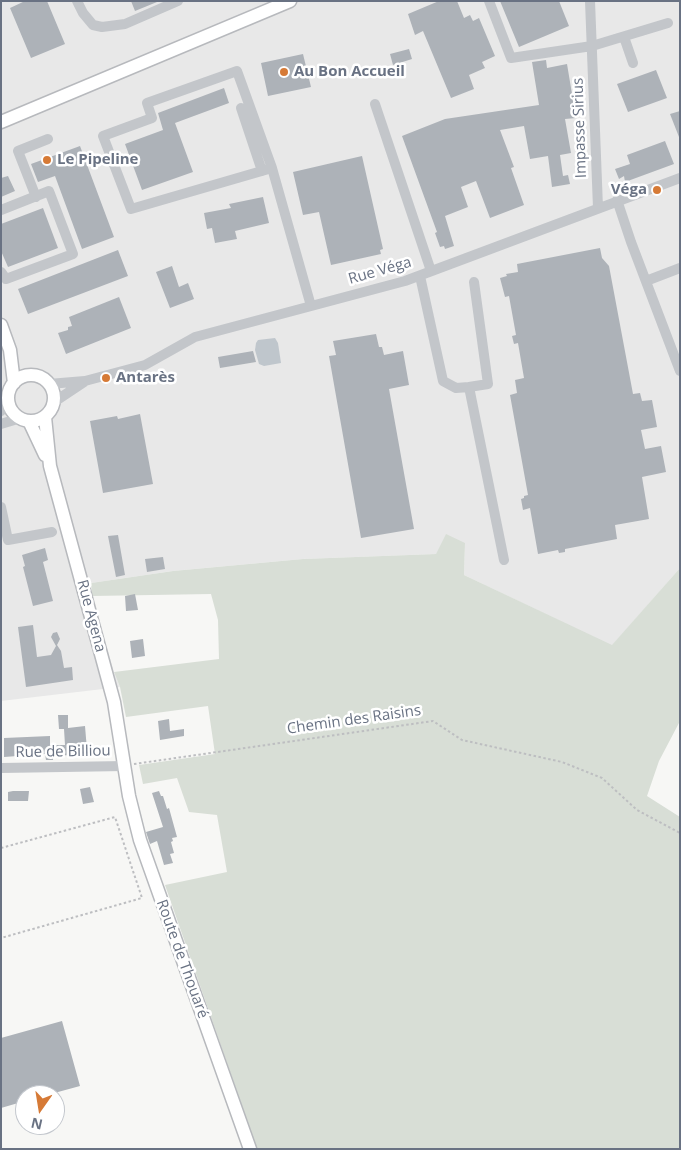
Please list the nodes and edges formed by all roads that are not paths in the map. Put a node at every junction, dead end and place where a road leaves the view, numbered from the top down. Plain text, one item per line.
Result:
1 (76, 1) edge
2 (178, 1) edge
3 (290, 1) edge
4 (490, 1) edge
5 (590, 1) edge
6 (668, 23) dead end
7 (624, 37) junction
8 (592, 46) junction
9 (633, 62) dead end
10 (375, 104) dead end
11 (1, 122) edge
12 (48, 139) dead end
13 (267, 170) junction
14 (680, 178) edge
15 (36, 197) junction
16 (617, 200) junction
17 (598, 208) junction
18 (1, 210) edge
19 (680, 268) edge
20 (432, 271) junction
21 (1, 272) edge
22 (420, 276) junction
23 (646, 281) junction
24 (474, 282) dead end
25 (311, 306) junction
26 (1, 325) edge
27 (10, 350) junction
28 (680, 371) edge
29 (34, 375) junction
30 (85, 381) junction
31 (14, 383) junction
32 (49, 384) junction
33 (469, 387) junction
34 (8, 399) junction
35 (54, 402) junction
36 (1, 411) edge
37 (45, 418) junction
38 (25, 420) junction
39 (1, 424) edge
40 (50, 466) junction
41 (1, 507) edge
42 (52, 532) dead end
43 (504, 560) dead end
44 (125, 766) junction
45 (1, 768) edge
46 (250, 1149) edge

1 - 2 street
3 - 11 main road
4 - 8 street
5 - 8 street, Impasse Sirius
6 - 7 street
7 - 8 street
7 - 9 street
8 - 17 street, Impasse Sirius
10 - 20 street
12 - 15 street
13 - 13 street
13 - 25 street
14 - 16 street, Rue Véga
15 - 18 street
15 - 21 street
16 - 17 street, Rue Véga
16 - 23 street
17 - 20 street, Rue Véga
19 - 23 street
20 - 22 street, Rue Véga
22 - 25 street, Rue Véga
22 - 33 street
23 - 28 street
24 - 33 street
25 - 30 street, Rue Véga
26 - 27 main road
27 - 29 main road
27 - 31 main road
29 - 31 main road
29 - 32 main road
30 - 32 street, Rue Véga
30 - 35 street, Rue Véga
31 - 34 main road
32 - 35 main road
33 - 43 street
34 - 36 street
34 - 38 main road
35 - 37 main road
37 - 38 main road
37 - 40 main road, Rue Agena
38 - 39 street
38 - 40 main road, Rue Agena
40 - 44 main road, Rue Agena
41 - 42 street
44 - 45 street, Rue de Billiou
44 - 46 main road, Route de Thouaré

